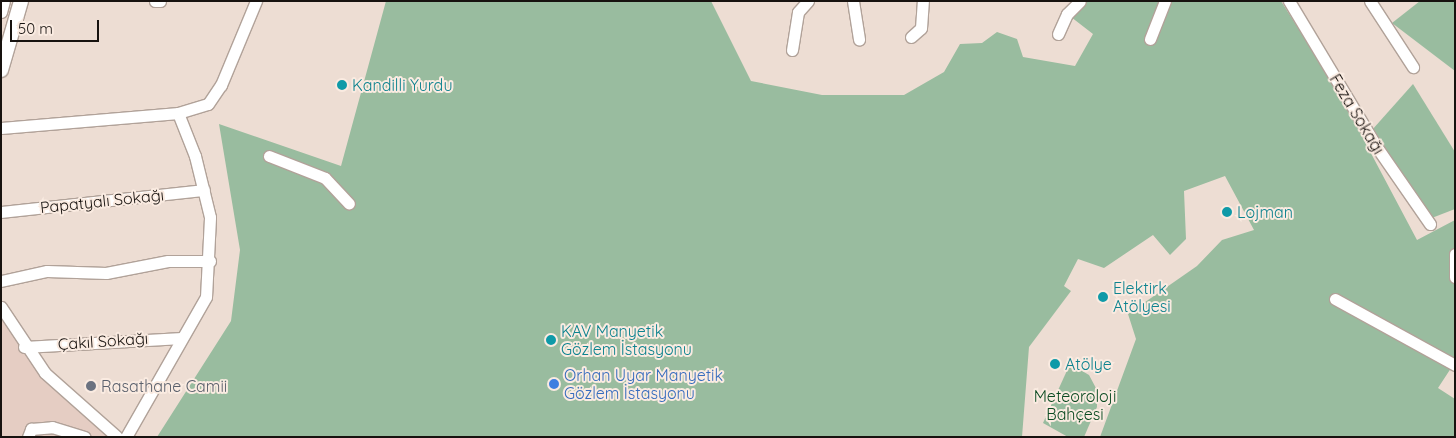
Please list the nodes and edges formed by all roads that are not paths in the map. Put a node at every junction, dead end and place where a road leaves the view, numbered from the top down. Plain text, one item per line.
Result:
1 (4, 1) edge
2 (21, 1) edge
3 (155, 1) edge
4 (160, 1) edge
5 (256, 1) edge
6 (808, 1) edge
7 (854, 1) edge
8 (923, 1) edge
9 (1080, 1) edge
10 (1165, 1) edge
11 (1289, 1) edge
12 (1370, 1) edge
13 (1, 12) edge
14 (1058, 34) dead end
15 (911, 37) dead end
16 (1150, 39) dead end
17 (859, 40) dead end
18 (792, 50) dead end
19 (1413, 67) dead end
20 (1, 70) edge
21 (178, 113) junction
22 (1, 128) edge
23 (269, 156) dead end
24 (204, 190) junction
25 (349, 204) dead end
26 (1, 212) edge
27 (1430, 224) dead end
28 (1455, 254) edge
29 (210, 261) junction
30 (1455, 277) edge
31 (1, 281) edge
32 (1335, 299) dead end
33 (1, 307) edge
34 (182, 338) junction
35 (24, 347) junction
36 (1455, 365) edge
37 (28, 437) edge
38 (85, 437) edge
39 (117, 437) edge
40 (126, 437) edge

1 - 13 street
2 - 20 street
3 - 4 street
5 - 21 street
6 - 18 street
7 - 17 street
8 - 15 street
9 - 14 street
10 - 16 street
11 - 27 street, Feza Sokağı
12 - 19 street
21 - 22 street
21 - 24 street
23 - 25 street
24 - 26 street, Papatyalı Sokağı
24 - 29 street
28 - 30 street
29 - 31 street
29 - 34 street
32 - 36 street
33 - 35 street
34 - 35 street, Çakıl Sokağı
34 - 40 street
35 - 39 street
37 - 38 street

